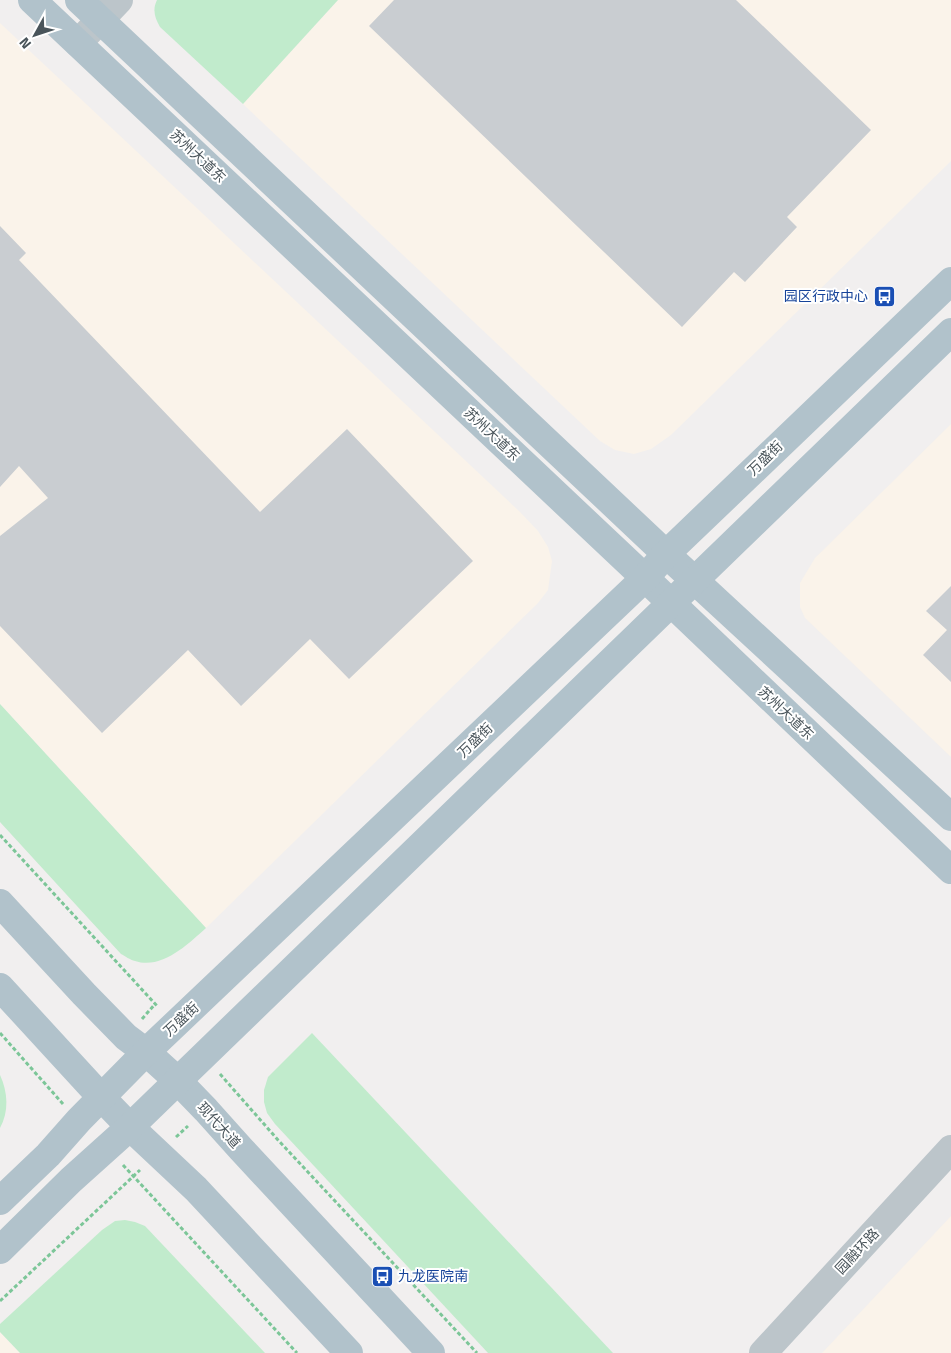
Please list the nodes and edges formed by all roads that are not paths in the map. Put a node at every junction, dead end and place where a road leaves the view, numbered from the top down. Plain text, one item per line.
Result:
1 (32, 0) edge
2 (79, 0) edge
3 (118, 0) edge
4 (100, 20) junction
5 (78, 43) junction
6 (951, 281) edge
7 (951, 332) edge
8 (666, 554) junction
9 (645, 578) junction
10 (696, 580) junction
11 (670, 604) junction
12 (951, 817) edge
13 (951, 870) edge
14 (0, 903) edge
15 (0, 987) edge
16 (146, 1052) junction
17 (177, 1080) junction
18 (101, 1097) junction
19 (130, 1127) junction
20 (951, 1149) edge
21 (0, 1201) edge
22 (0, 1250) edge
23 (349, 1353) edge
24 (431, 1353) edge
25 (763, 1353) edge

1 - 5 main road, 苏州大道东
2 - 4 main road
3 - 4 street
4 - 5 street
4 - 8 main road
5 - 9 main road, 苏州大道东
6 - 8 main road, 万盛街
7 - 10 main road
8 - 9 main road, 万盛街
8 - 10 main road
9 - 11 main road, 苏州大道东
9 - 16 main road, 万盛街
10 - 11 main road
10 - 12 main road
11 - 13 main road, 苏州大道东
11 - 17 main road
14 - 16 main road, 现代大道
15 - 18 main road
16 - 17 main road, 现代大道
16 - 18 main road, 万盛街
17 - 19 main road
17 - 24 main road, 现代大道
18 - 19 main road
18 - 21 main road, 万盛街
19 - 22 main road
19 - 23 main road
20 - 25 street, 园融环路

